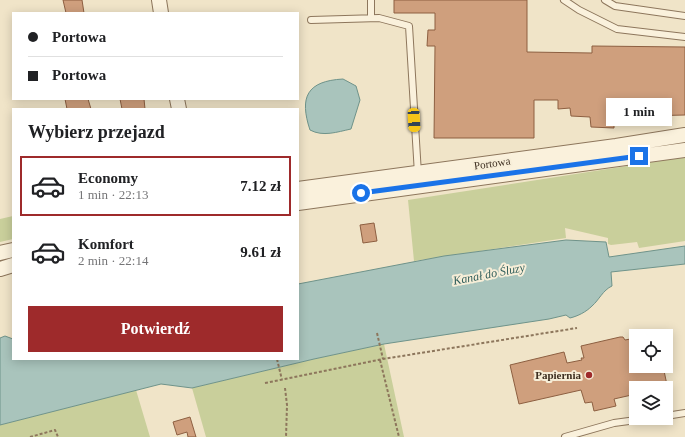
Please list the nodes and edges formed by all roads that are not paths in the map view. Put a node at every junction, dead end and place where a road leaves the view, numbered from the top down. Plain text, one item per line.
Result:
1 (159, 0) edge
2 (371, 0) edge
3 (564, 0) edge
4 (605, 0) edge
5 (618, 0) edge
6 (616, 6) junction
7 (162, 12) edge
8 (685, 16) edge
9 (371, 18) junction
10 (311, 20) dead end
11 (685, 37) edge
12 (685, 135) edge
13 (685, 150) edge
14 (418, 179) junction
15 (299, 189) edge
16 (299, 203) edge
17 (12, 250) edge
18 (0, 254) edge
19 (12, 265) edge
20 (0, 269) edge
21 (685, 413) edge
22 (673, 415) edge
23 (629, 422) edge
24 (564, 437) edge

1 - 7 street
2 - 9 lane
3 - 11 lane
4 - 6 lane
5 - 6 lane
6 - 8 lane
9 - 10 lane
9 - 14 lane
12 - 14 street, Portowa
13 - 14 street, Portowa
14 - 15 street, Portowa
14 - 16 street, Portowa
17 - 18 street
19 - 20 street
21 - 22 lane
23 - 24 lane

